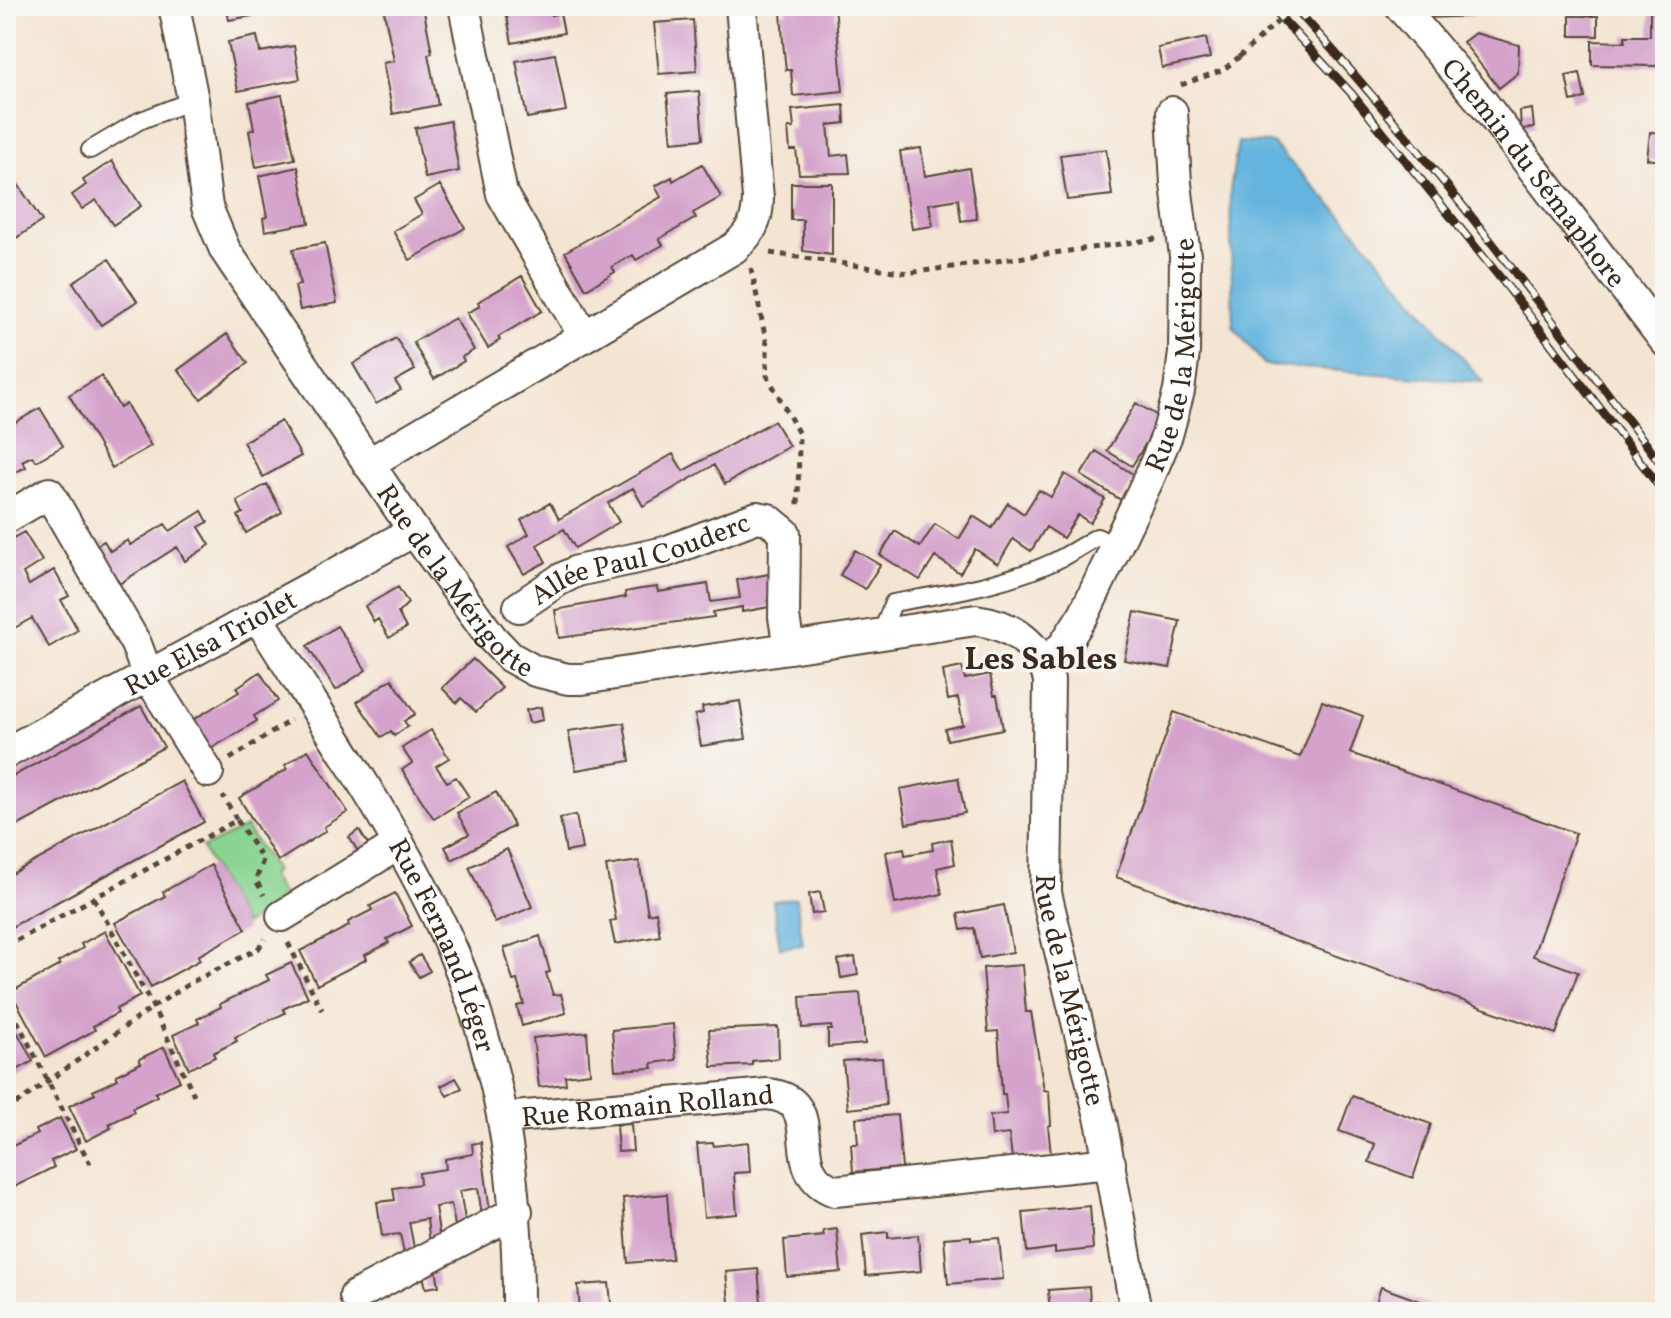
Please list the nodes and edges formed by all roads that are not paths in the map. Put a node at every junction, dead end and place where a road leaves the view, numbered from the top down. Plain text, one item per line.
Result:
1 (174, 6) edge
2 (464, 6) edge
3 (741, 6) edge
4 (1400, 6) edge
5 (193, 100) junction
6 (1172, 112) road end
7 (90, 150) dead end
8 (1656, 310) edge
9 (584, 336) junction
10 (1665, 341) edge
11 (368, 464) junction
12 (6, 518) edge
13 (414, 531) junction
14 (1116, 546) junction
15 (519, 607) dead end
16 (258, 617) junction
17 (881, 634) junction
18 (789, 648) junction
19 (1044, 664) junction
20 (148, 676) junction
21 (6, 753) edge
22 (208, 772) road end
23 (399, 844) junction
24 (279, 918) road end
25 (504, 1118) junction
26 (1110, 1163) junction
27 (517, 1211) junction
28 (355, 1296) dead end
29 (518, 1312) edge
30 (1136, 1312) edge

1 - 5 street, Rue de la Mérigotte
2 - 9 street
3 - 9 street
4 - 8 street, Chemin du Sémaphore
5 - 7 lane
5 - 11 street, Rue de la Mérigotte
6 - 14 street, Rue de la Mérigotte
8 - 10 street, Chemin du Sémaphore
9 - 11 street
11 - 13 street, Rue de la Mérigotte
12 - 20 street
13 - 16 street, Rue Elsa Triolet
13 - 18 street, Rue de la Mérigotte
14 - 17 lane
14 - 19 street, Rue de la Mérigotte
15 - 18 street, Allée Paul Couderc
16 - 20 street, Rue Elsa Triolet
16 - 23 street, Rue Fernand Léger
17 - 18 street, Rue de la Mérigotte
17 - 19 street, Rue de la Mérigotte
19 - 26 street, Rue de la Mérigotte
20 - 21 street, Rue Elsa Triolet
20 - 22 street
23 - 24 street
23 - 25 street, Rue Fernand Léger
25 - 26 street, Rue Romain Rolland
25 - 27 street, Rue Fernand Léger
26 - 30 street, Rue de la Mérigotte
27 - 28 street
27 - 29 street, Rue Fernand Léger

